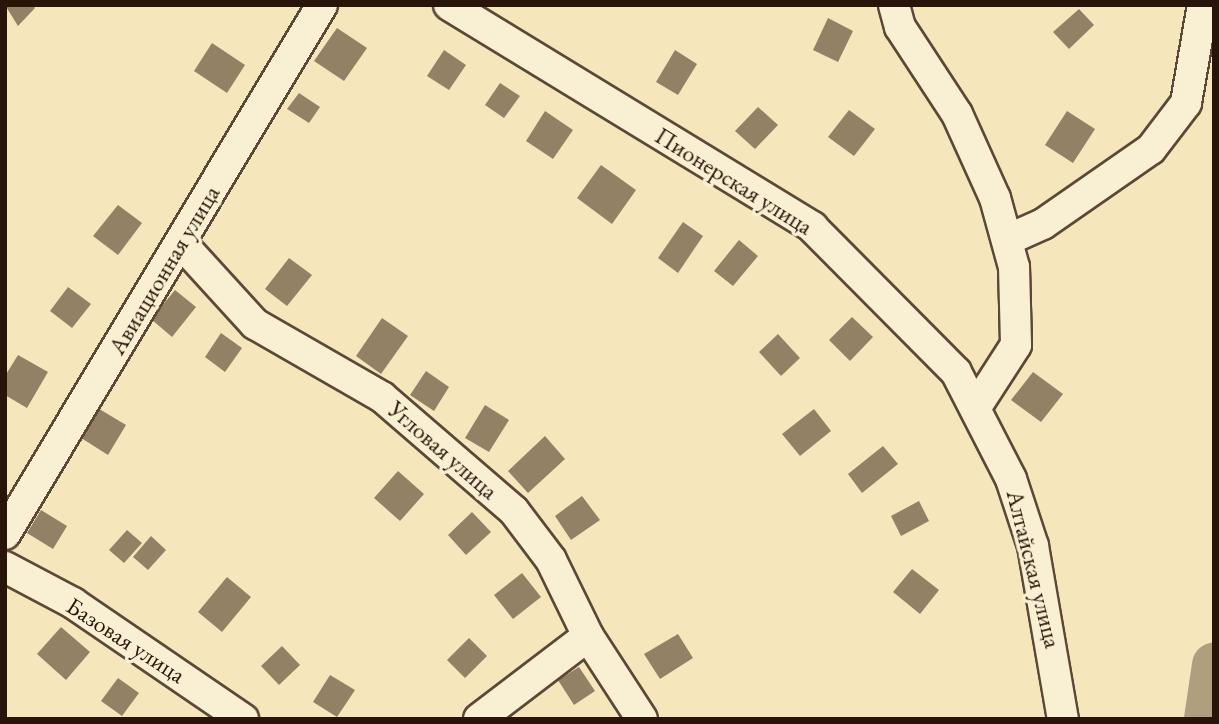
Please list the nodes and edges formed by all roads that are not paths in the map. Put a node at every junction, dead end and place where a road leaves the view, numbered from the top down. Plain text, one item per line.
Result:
1 (322, 5) edge
2 (449, 5) edge
3 (894, 5) edge
4 (1203, 5) edge
5 (1007, 240) junction
6 (181, 243) junction
7 (976, 407) junction
8 (5, 534) edge
9 (5, 567) edge
10 (588, 636) junction
11 (1061, 718) edge
12 (243, 719) edge
13 (479, 719) edge
14 (642, 719) edge

1 - 6 street, Авиационная улица
2 - 7 street, Пионерская улица
3 - 5 street
4 - 5 street
5 - 7 street
6 - 8 street, Авиационная улица
6 - 10 street, Угловая улица
7 - 11 street, Алтайская улица
9 - 12 street, Базовая улица
10 - 13 street
10 - 14 street, Угловая улица

